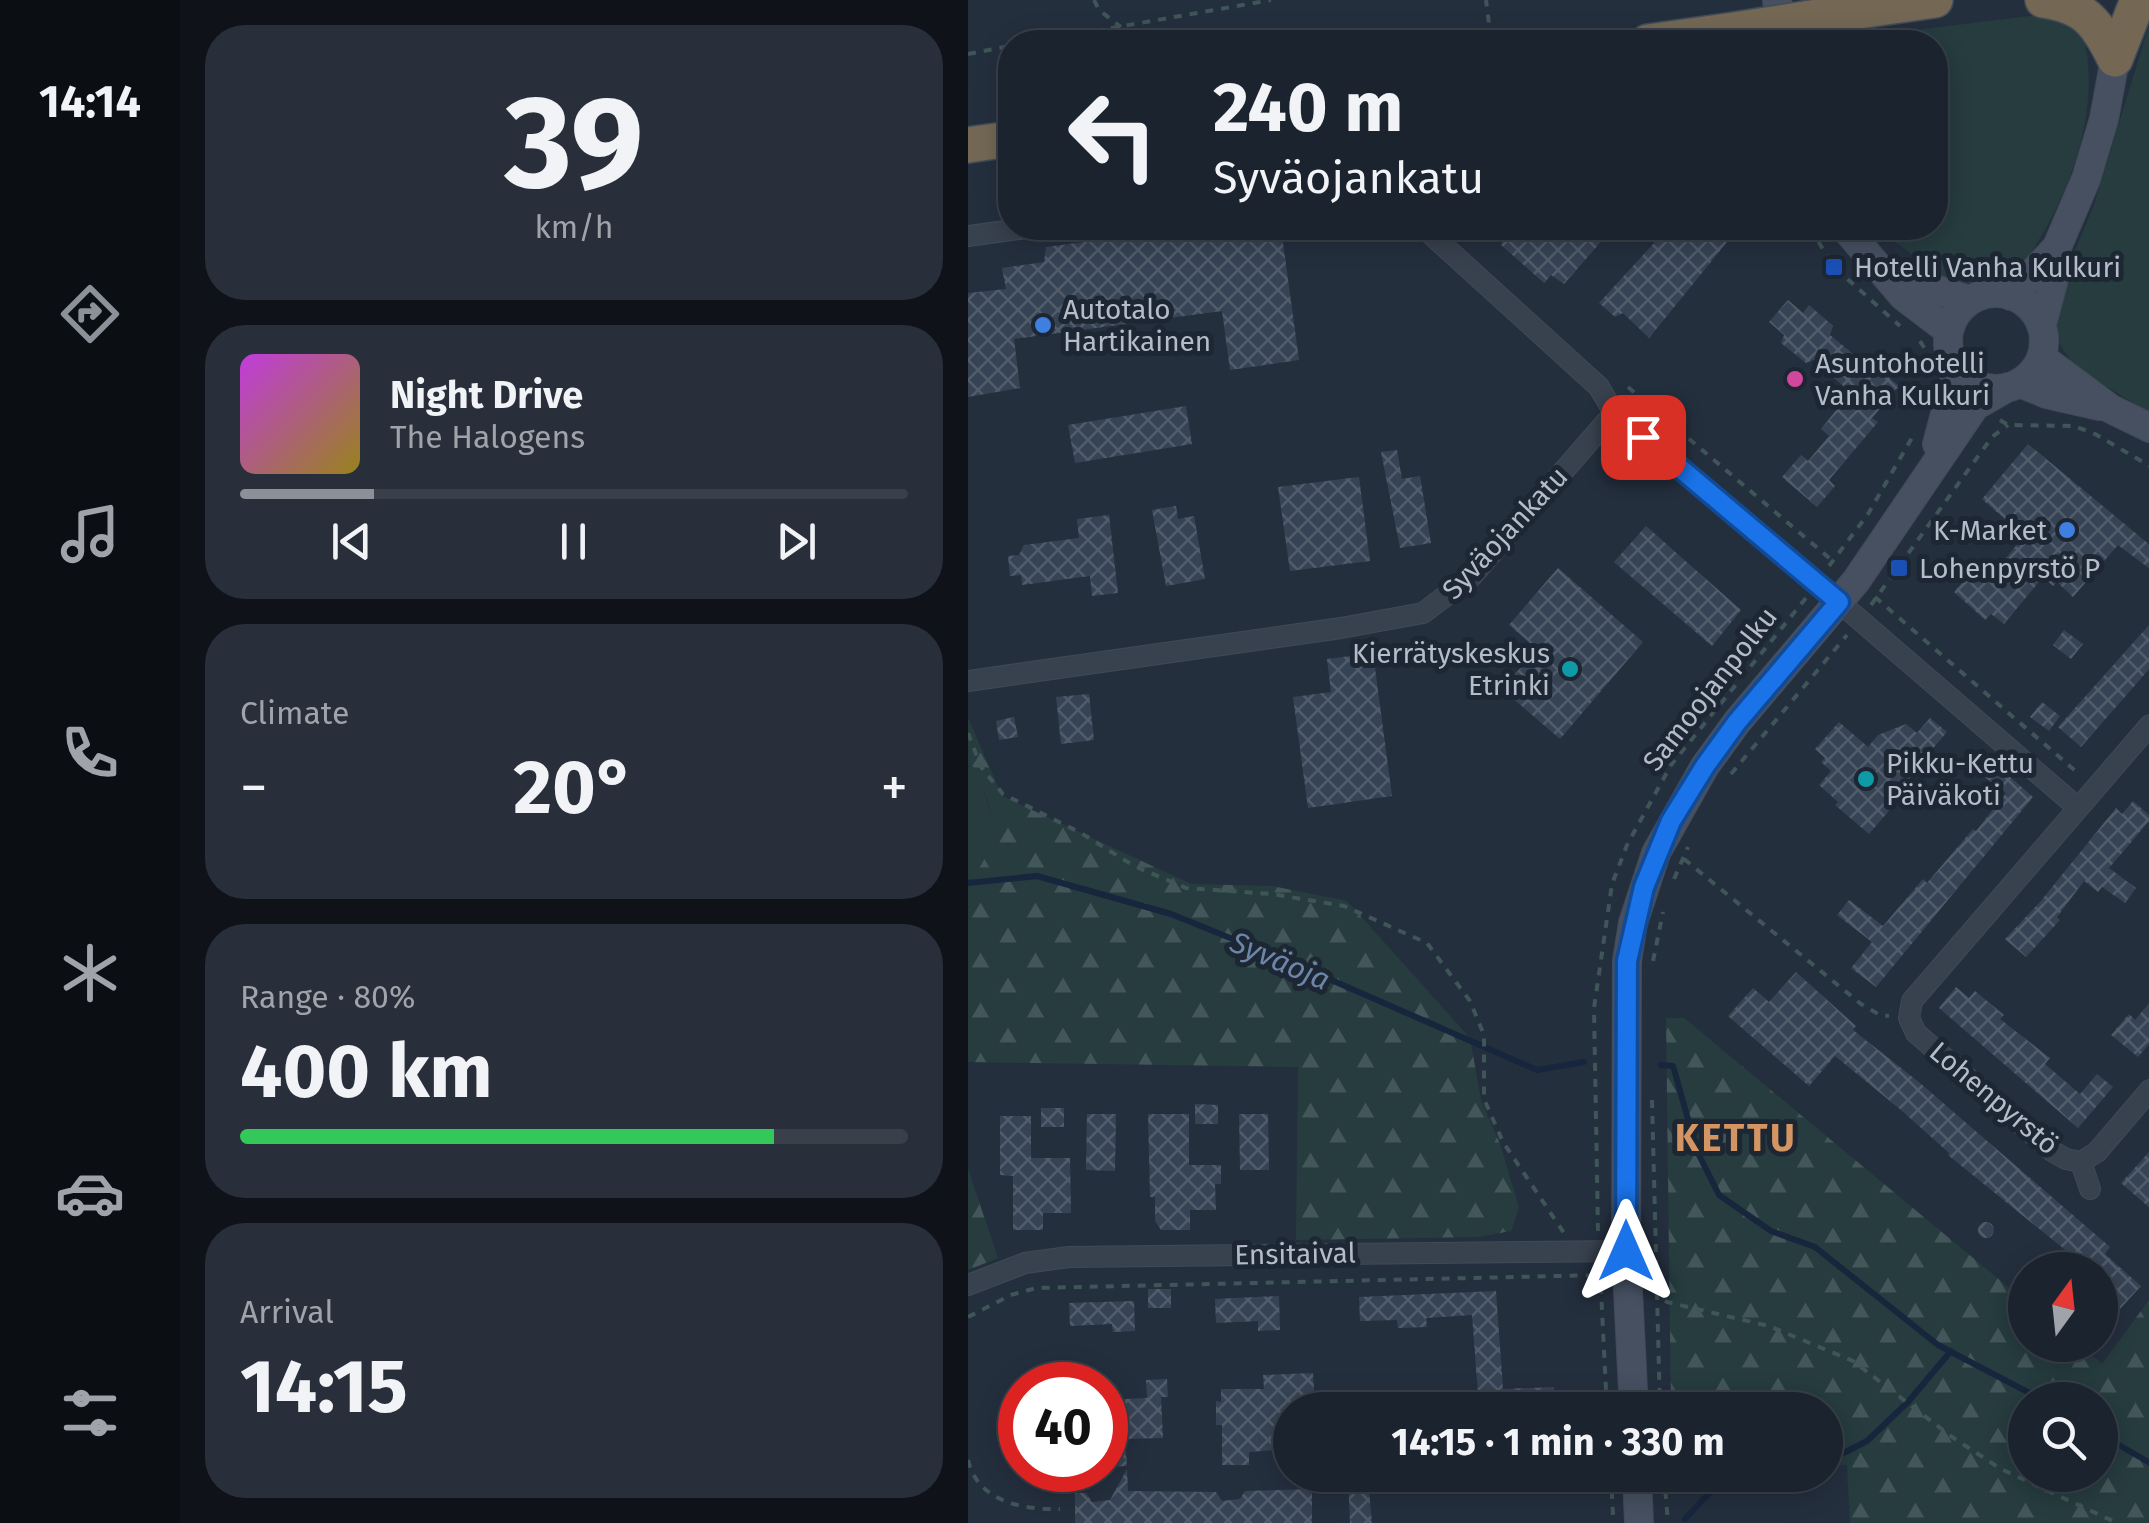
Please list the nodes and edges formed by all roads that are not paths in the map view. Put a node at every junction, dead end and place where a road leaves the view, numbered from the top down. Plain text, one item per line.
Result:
1 (1777, 0) edge
2 (1935, 0) edge
3 (2043, 0) edge
4 (2138, 0) edge
5 (1734, 30) edge
6 (1782, 30) edge
7 (2115, 59) junction
8 (998, 141) edge
9 (968, 146) edge
10 (998, 232) edge
11 (968, 236) edge
12 (1437, 240) edge
13 (1856, 240) edge
14 (2056, 248) junction
15 (1885, 273) junction
16 (2012, 296) junction
17 (1969, 300) junction
18 (2042, 324) junction
19 (1949, 330) junction
20 (2041, 357) junction
21 (1957, 369) junction
22 (2014, 385) junction
23 (2111, 408) junction
24 (1614, 413) junction
25 (2150, 428) edge
26 (1923, 478) junction
27 (1850, 611) junction
28 (968, 681) edge
29 (2150, 725) edge
30 (2077, 807) junction
31 (2150, 1090) edge
32 (2081, 1162) junction
33 (2090, 1189) dead end
34 (1613, 1262) junction
35 (968, 1285) edge
36 (1631, 1392) edge
37 (1638, 1492) edge
38 (1639, 1523) edge

1 - 6 street
2 - 5 highway, bridge
3 - 7 highway
4 - 7 highway
7 - 14 street
8 - 9 highway
10 - 11 street
12 - 24 street
13 - 15 street
14 - 16 street
14 - 18 street
15 - 17 street
15 - 19 street
16 - 17 street
16 - 18 street
17 - 19 street
18 - 20 street
19 - 21 street
20 - 22 street
20 - 23 street
21 - 22 street
21 - 26 street
22 - 23 street
22 - 26 street
23 - 25 street
24 - 27 street
24 - 28 street, Syväojankatu
26 - 27 street
27 - 30 street
27 - 34 street
29 - 30 street, Lohenpyrstö
30 - 32 street, Lohenpyrstö
31 - 32 street, Lohenpyrstö
32 - 33 street
34 - 35 street, Ensitaival
34 - 36 street
37 - 38 street

